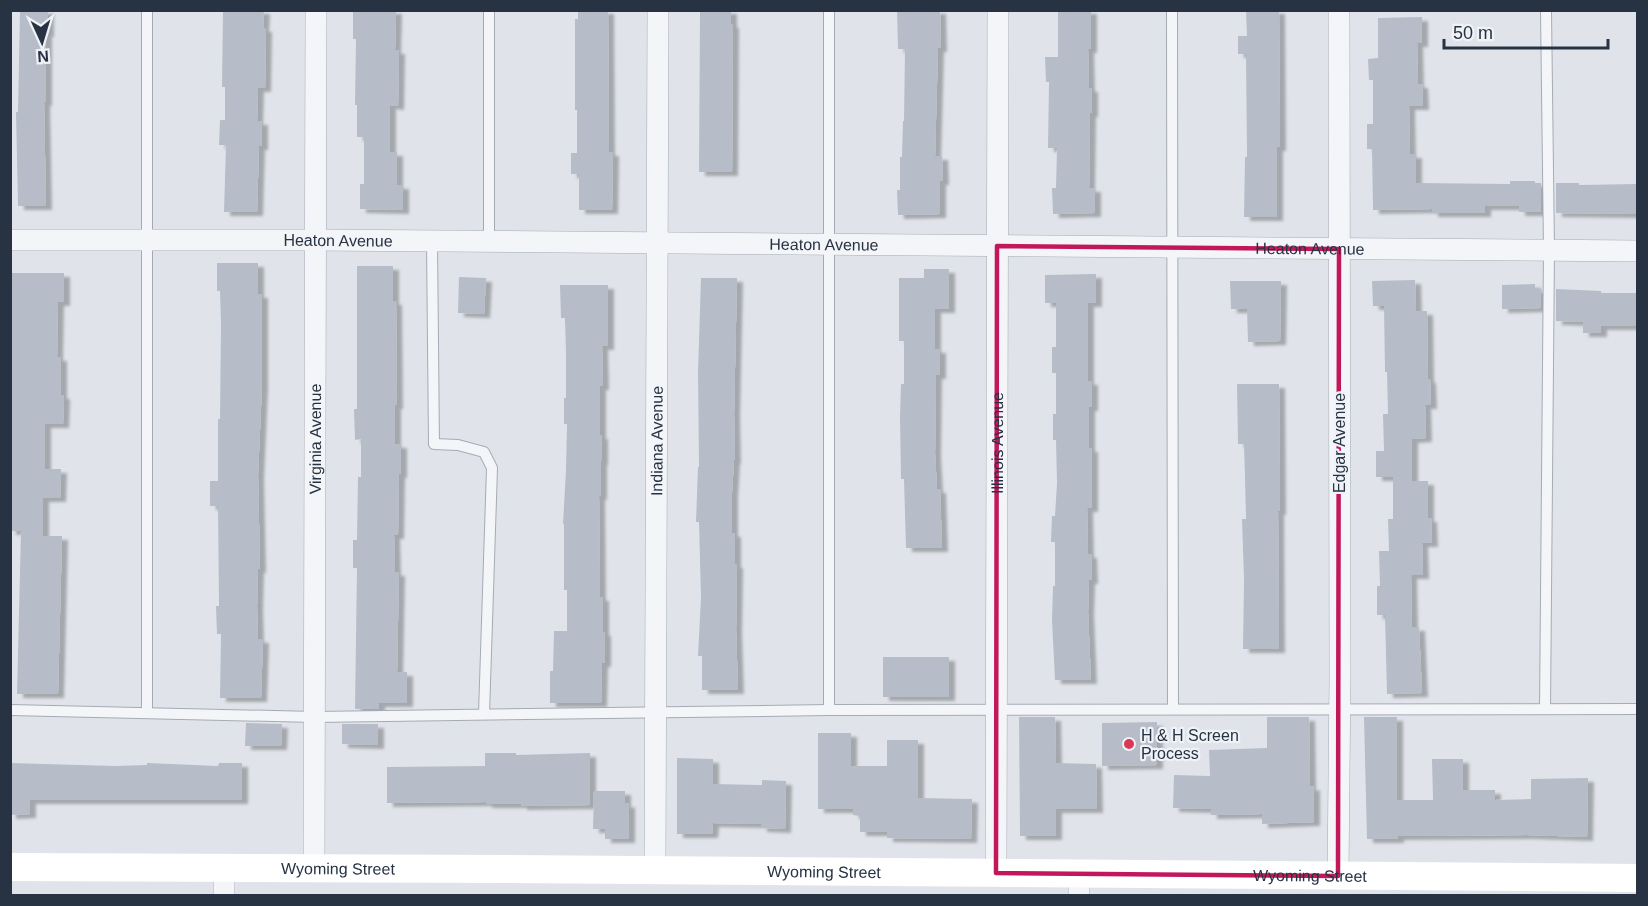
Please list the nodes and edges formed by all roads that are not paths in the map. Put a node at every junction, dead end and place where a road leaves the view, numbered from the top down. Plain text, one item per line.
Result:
1 (147, 10) edge
2 (316, 10) edge
3 (489, 10) edge
4 (658, 10) edge
5 (829, 10) edge
6 (998, 10) edge
7 (1172, 10) edge
8 (1339, 10) edge
9 (1546, 10) edge
10 (10, 240) edge
11 (147, 240) junction
12 (316, 240) junction
13 (432, 241) junction
14 (489, 241) junction
15 (657, 243) junction
16 (829, 244) junction
17 (997, 246) junction
18 (1172, 248) junction
19 (1339, 249) junction
20 (1549, 250) junction
21 (1638, 251) edge
22 (1339, 708) junction
23 (998, 709) junction
24 (1173, 709) junction
25 (1545, 709) junction
26 (1638, 709) edge
27 (10, 710) edge
28 (829, 710) junction
29 (656, 711) junction
30 (147, 713) junction
31 (484, 714) junction
32 (315, 717) junction
33 (10, 867) edge
34 (314, 868) junction
35 (655, 870) junction
36 (996, 873) junction
37 (1338, 876) junction
38 (1638, 878) edge
39 (224, 882) edge
40 (1079, 884) edge

1 - 11 lane
2 - 12 street, Virginia Avenue
3 - 14 lane
4 - 15 street, Indiana Avenue
5 - 16 lane
6 - 17 street, Illinois Avenue
7 - 18 lane
8 - 19 street, Edgar Avenue
9 - 20 lane
10 - 11 street, Heaton Avenue
11 - 12 street, Heaton Avenue
11 - 30 lane
12 - 13 street, Heaton Avenue
12 - 32 street, Virginia Avenue
13 - 14 street, Heaton Avenue
13 - 31 lane
14 - 15 street, Heaton Avenue
15 - 16 street, Heaton Avenue
15 - 29 street, Indiana Avenue
16 - 17 street, Heaton Avenue
16 - 28 lane
17 - 18 street, Heaton Avenue
17 - 23 street, Illinois Avenue
18 - 19 street, Heaton Avenue
18 - 24 lane
19 - 20 street, Heaton Avenue
19 - 22 street, Edgar Avenue
20 - 21 street, Heaton Avenue
20 - 25 lane
22 - 24 lane
22 - 25 lane
22 - 37 street, Edgar Avenue
23 - 24 lane
23 - 28 lane
23 - 36 street, Illinois Avenue
25 - 26 lane
27 - 30 lane
28 - 29 lane
29 - 31 lane
29 - 35 street, Indiana Avenue
30 - 32 lane
31 - 32 lane
32 - 34 street, Virginia Avenue
33 - 39 street, Wyoming Street
34 - 35 street, Wyoming Street
34 - 39 street, Wyoming Street
35 - 36 street, Wyoming Street
36 - 40 street, Wyoming Street
37 - 38 street, Wyoming Street
37 - 40 street, Wyoming Street

